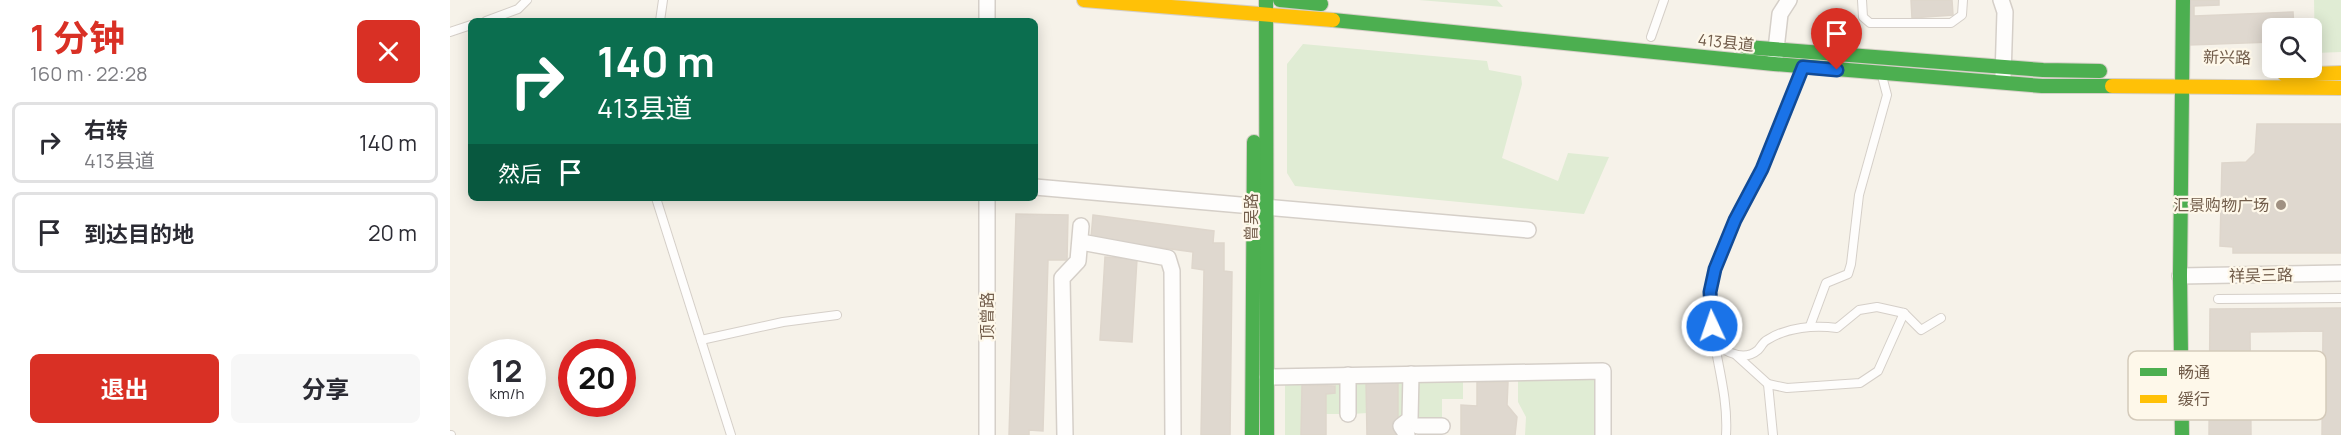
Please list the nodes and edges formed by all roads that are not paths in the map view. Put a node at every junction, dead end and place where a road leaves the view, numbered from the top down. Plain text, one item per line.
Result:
1 (527, 0) edge
2 (663, 0) edge
3 (987, 0) edge
4 (1084, 0) edge
5 (1266, 0) edge
6 (1281, 0) edge
7 (1664, 0) edge
8 (1789, 0) edge
9 (1862, 0) edge
10 (1963, 0) edge
11 (2001, 0) edge
12 (2183, 0) edge
13 (1258, 10) edge
14 (1379, 10) dead end
15 (494, 18) edge
16 (660, 18) edge
17 (987, 18) edge
18 (468, 26) edge
19 (450, 32) edge
20 (1645, 36) joint
21 (1809, 52) junction
22 (1775, 57) junction
23 (1876, 57) junction
24 (1803, 67) junction
25 (2004, 67) junction
26 (1881, 72) junction
27 (2341, 73) edge
28 (2184, 80) junction
29 (2002, 83) junction
30 (2341, 88) edge
31 (1038, 187) edge
32 (657, 201) edge
33 (987, 201) edge
34 (1260, 206) junction
35 (1081, 226) dead end
36 (1528, 230) dead end
37 (1081, 242) junction
38 (2341, 273) edge
39 (2180, 276) junction
40 (2341, 298) edge
41 (2218, 299) dead end
42 (1904, 313) junction
43 (837, 315) dead end
44 (1941, 318) dead end
45 (1810, 326) junction
46 (701, 340) junction
47 (1714, 343) junction
48 (2181, 351) edge
49 (1736, 355) junction
50 (1411, 374) junction
51 (1348, 375) junction
52 (1267, 378) junction
53 (1768, 384) junction
54 (1348, 414) dead end
55 (2182, 420) edge
56 (1442, 426) dead end
57 (1412, 429) edge
58 (731, 435) edge
59 (987, 435) edge
60 (1065, 435) edge
61 (1173, 435) edge
62 (1252, 435) edge
63 (1267, 435) edge
64 (1603, 435) edge
65 (1726, 435) edge
66 (1773, 435) edge
67 (2182, 435) edge

1 - 15 lane
2 - 16 lane
3 - 17 street
4 - 13 street, 413县道
5 - 13 street, 曾吴路
6 - 14 street
7 - 20 lane
8 - 22 street
9 - 10 lane
11 - 25 street
12 - 28 street
13 - 22 street, 413县道
13 - 34 street, 曾吴路
18 - 19 lane
20 - 22 street, 413县道
21 - 22 street, 413县道
21 - 23 street, 413县道
21 - 24 lane
22 - 24 street, 413县道
23 - 25 street, 413县道
23 - 26 lane
24 - 26 street, 413县道
24 - 47 lane
25 - 28 street, 413县道
25 - 29 street
26 - 29 street, 413县道
26 - 45 lane
27 - 28 street, 新兴路
28 - 29 street, 413县道
28 - 30 street, 新兴路
28 - 39 street
31 - 34 street
32 - 46 lane
33 - 59 street, 顶曾路
34 - 36 street
34 - 52 street, 曾吴路
34 - 62 street, 曾吴路
35 - 37 street
37 - 60 street
37 - 61 street
38 - 39 street, 祥吴三路
39 - 48 street
40 - 41 lane
42 - 44 lane
42 - 45 lane
42 - 53 lane
43 - 46 lane
45 - 49 lane
46 - 58 lane
47 - 49 lane
47 - 65 lane
49 - 53 lane
50 - 51 street
50 - 57 street
50 - 64 street
51 - 52 street
51 - 54 street
52 - 63 street, 曾吴路
53 - 66 lane
55 - 67 street
56 - 57 street

